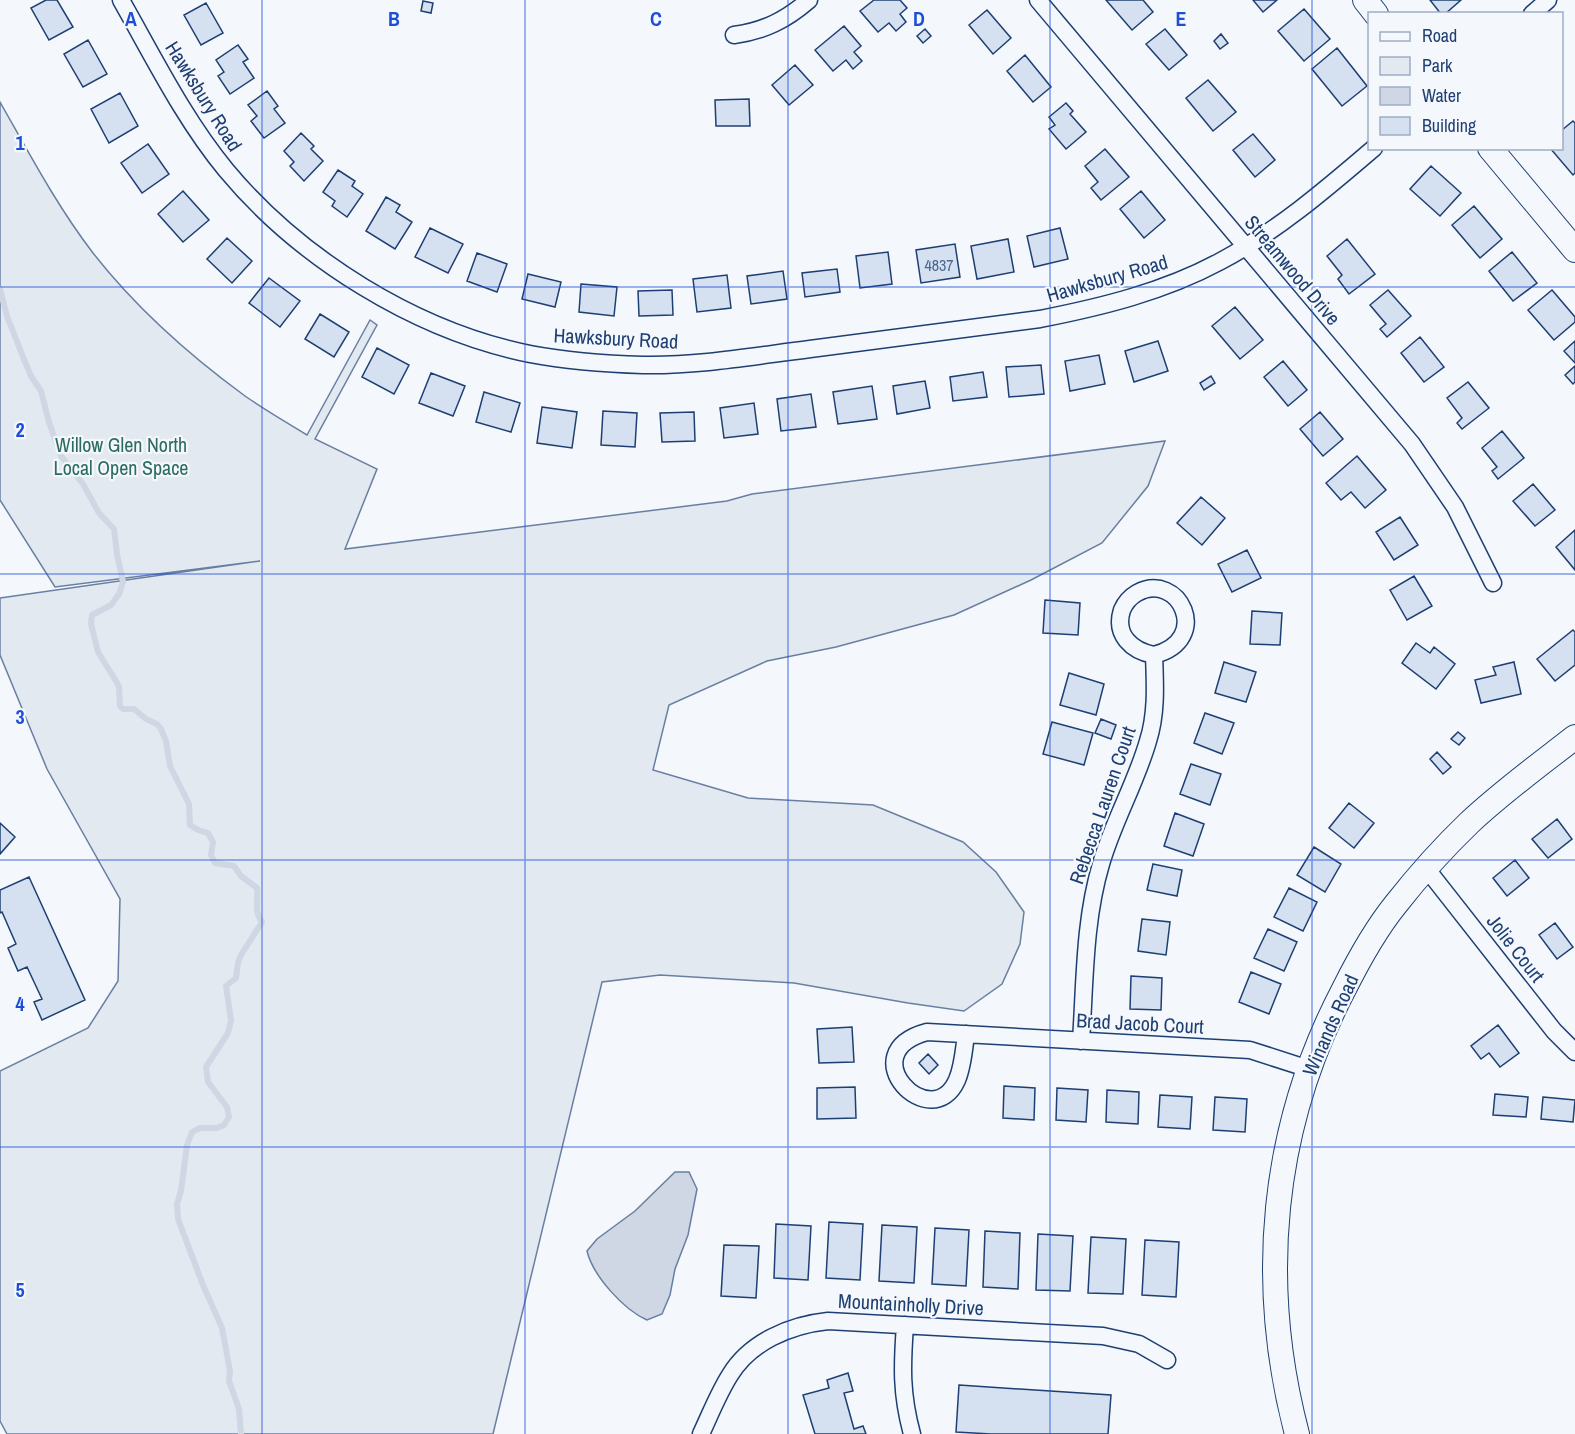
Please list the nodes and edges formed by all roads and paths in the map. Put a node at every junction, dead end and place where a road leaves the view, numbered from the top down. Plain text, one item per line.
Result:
1 (121, 0) edge
2 (809, 0) edge
3 (1038, 0) edge
4 (1365, 0) edge
5 (1548, 0) edge
6 (1374, 12) edge
7 (1534, 12) edge
8 (734, 35) dead end
9 (1372, 150) edge
10 (1492, 150) edge
11 (1246, 247) junction
12 (1575, 250) edge
13 (1493, 583) dead end
14 (1154, 655) dead end
15 (1575, 737) edge
16 (1426, 868) junction
17 (966, 1034) junction
18 (1081, 1041) junction
19 (1575, 1052) edge
20 (1309, 1069) junction
21 (905, 1325) junction
22 (1167, 1360) dead end
23 (701, 1434) edge
24 (912, 1434) edge
25 (1297, 1434) edge

1 - 11 street, Hawksbury Road
2 - 8 street
3 - 11 street, Streamwood Drive
4 - 6 street
5 - 7 street
9 - 11 street, Hawksbury Road
10 - 12 street
11 - 13 street, Streamwood Drive
14 - 18 street, Rebecca Lauren Court
15 - 16 street, Winands Road
16 - 19 street, Jolie Court
16 - 20 street, Winands Road
17 - 17 street, Brad Jacob Court
17 - 18 street, Brad Jacob Court
18 - 20 street, Brad Jacob Court
20 - 25 street, Winands Road
21 - 22 street, Mountainholly Drive
21 - 23 street, Mountainholly Drive
21 - 24 street

